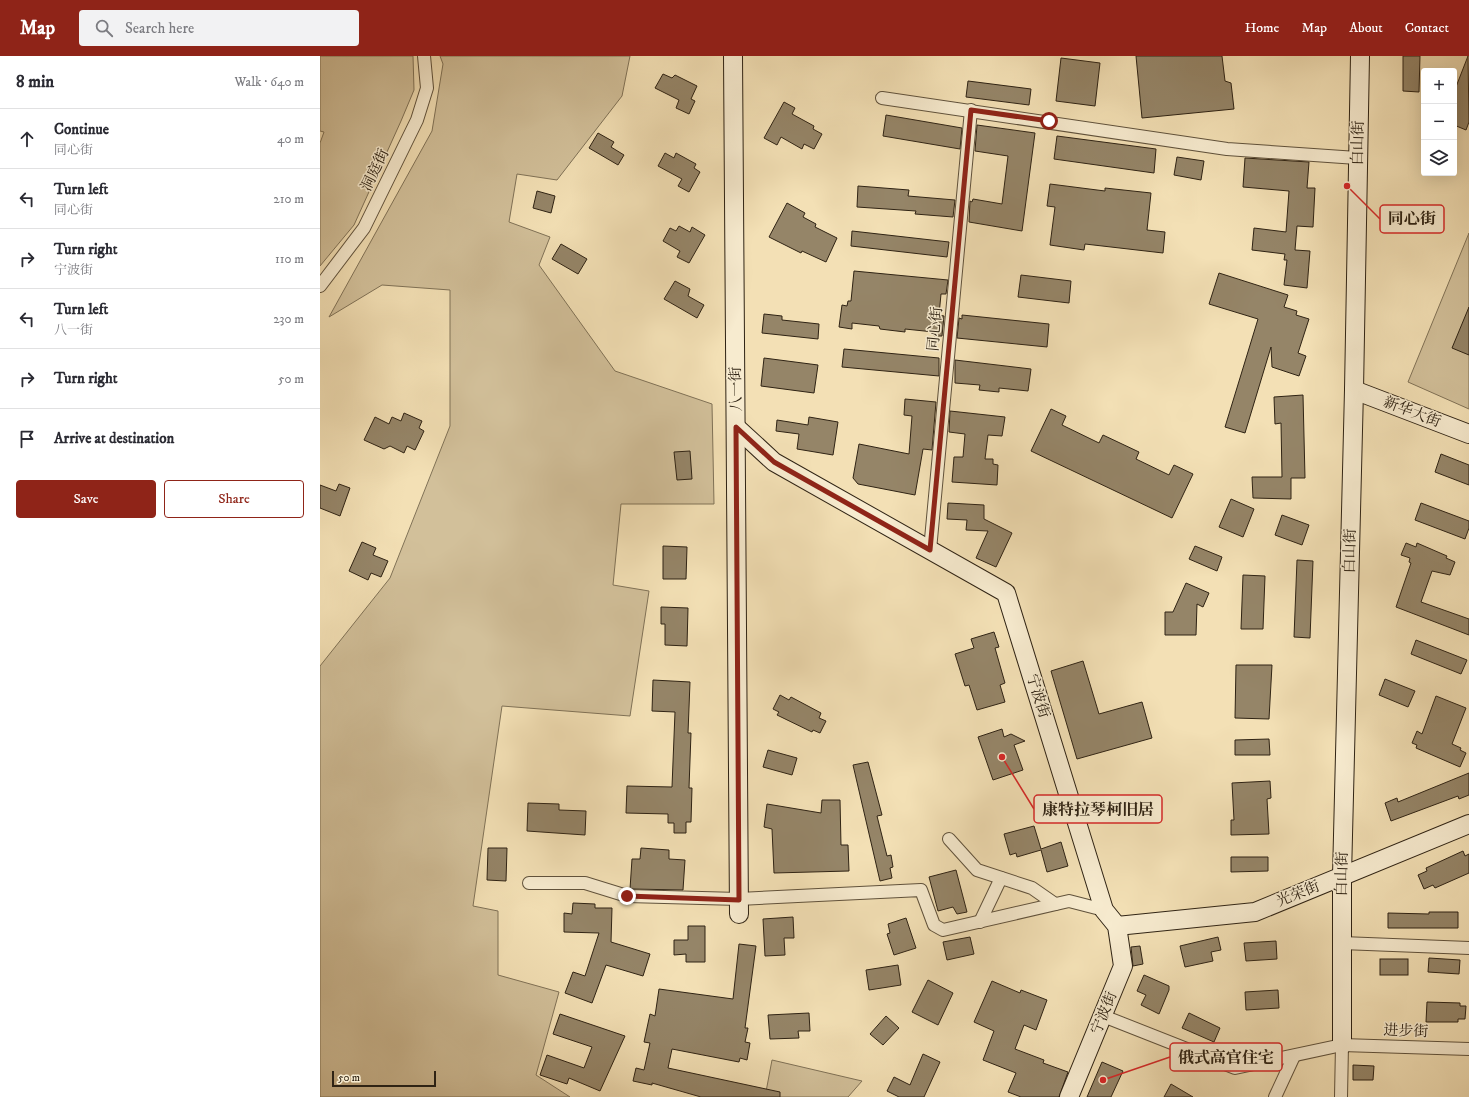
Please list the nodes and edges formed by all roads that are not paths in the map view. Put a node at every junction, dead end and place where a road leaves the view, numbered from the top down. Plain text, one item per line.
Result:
1 (424, 56) edge
2 (733, 56) edge
3 (1360, 56) edge
4 (882, 98) dead end
5 (971, 110) junction
6 (1357, 158) junction
7 (320, 286) edge
8 (1354, 390) junction
9 (736, 427) junction
10 (1469, 434) edge
11 (930, 550) junction
12 (1469, 824) edge
13 (949, 839) dead end
14 (1342, 876) junction
15 (1001, 878) junction
16 (529, 883) dead end
17 (1055, 904) junction
18 (739, 907) junction
19 (1104, 910) junction
20 (980, 922) junction
21 (1117, 926) junction
22 (1342, 943) junction
23 (1469, 948) edge
24 (1103, 1016) junction
25 (1342, 1045) junction
26 (1469, 1049) edge
27 (1294, 1056) junction
28 (1069, 1097) edge
29 (1275, 1097) edge
30 (1341, 1097) edge

1 - 7 street, 洞庭街
2 - 9 street, 八一街
3 - 6 street, 白山街
4 - 5 street
5 - 6 street
5 - 11 street, 同心街
6 - 8 street, 白山街
8 - 10 street, 新华大街
8 - 14 street, 白山街
9 - 11 street, 宁波街
9 - 18 street, 八一街
11 - 19 street, 宁波街
12 - 14 street, 光荣街
13 - 15 street
14 - 21 street, 光荣街
14 - 22 street, 白山街
15 - 17 street
15 - 20 street
16 - 18 street
17 - 19 street
17 - 20 street
18 - 20 street
19 - 21 street, 宁波街
21 - 24 street, 宁波街
22 - 23 street
22 - 25 street, 白山街
24 - 27 street, 进步街
24 - 28 street, 宁波街
25 - 26 street, 进步街
25 - 27 street, 进步街
25 - 30 street
27 - 29 street

